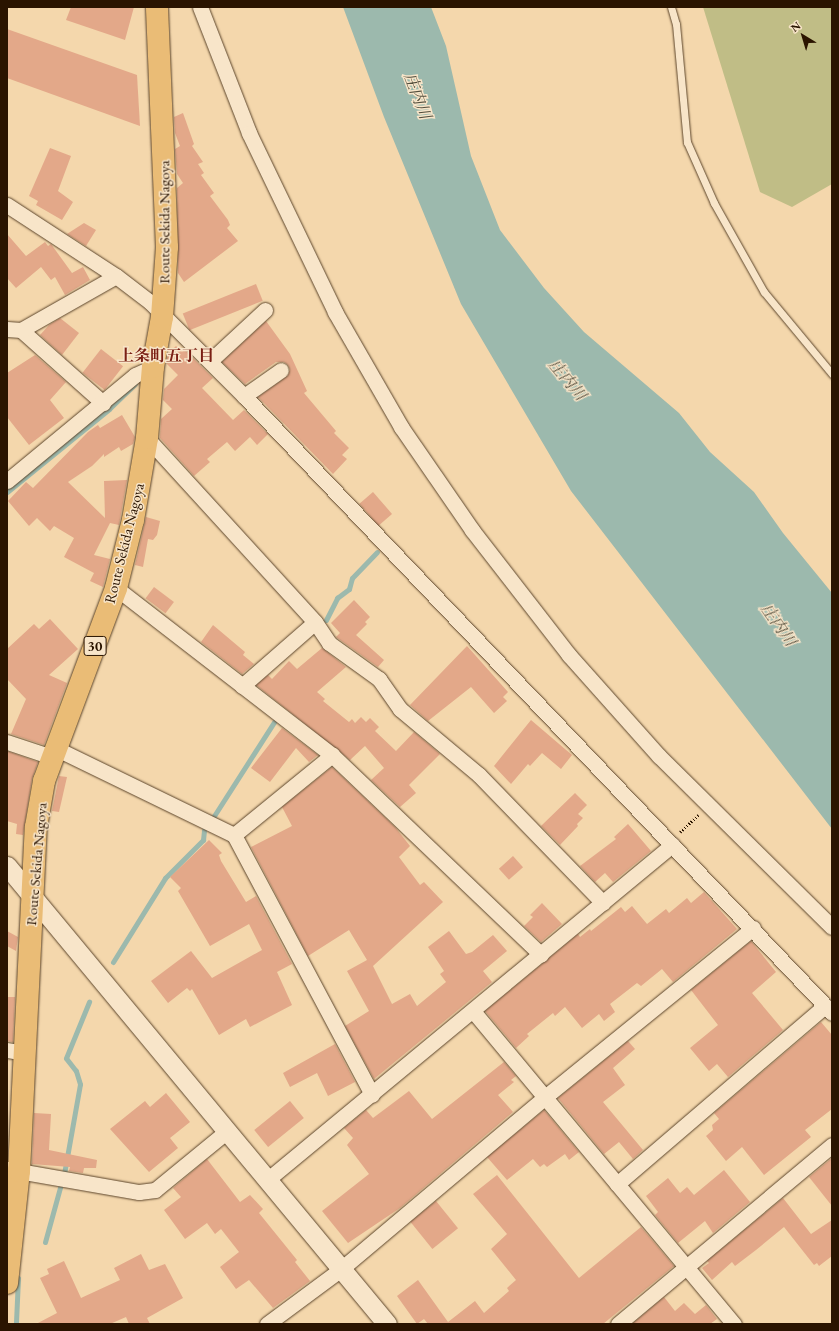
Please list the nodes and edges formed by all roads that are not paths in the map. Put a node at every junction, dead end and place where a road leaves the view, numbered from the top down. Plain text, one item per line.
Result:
1 (157, 7) edge
2 (200, 7) edge
3 (671, 7) edge
4 (7, 205) edge
5 (116, 276) junction
6 (265, 310) dead end
7 (162, 317) junction
8 (14, 330) edge
9 (210, 361) junction
10 (153, 367) junction
11 (281, 370) dead end
12 (832, 374) edge
13 (244, 396) junction
14 (103, 403) junction
15 (147, 438) junction
16 (7, 481) edge
17 (116, 588) junction
18 (315, 622) junction
19 (242, 686) junction
20 (7, 742) edge
21 (53, 753) junction
22 (332, 756) junction
23 (234, 835) junction
24 (670, 844) junction
25 (7, 866) edge
26 (32, 896) junction
27 (603, 903) junction
28 (832, 927) edge
29 (752, 928) junction
30 (541, 955) junction
31 (829, 1010) edge
32 (472, 1011) junction
33 (16, 1051) edge
34 (372, 1095) junction
35 (545, 1097) junction
36 (227, 1131) junction
37 (832, 1144) edge
38 (13, 1170) edge
39 (267, 1180) junction
40 (617, 1184) junction
41 (686, 1267) junction
42 (341, 1269) junction
43 (7, 1282) edge
44 (267, 1324) edge
45 (387, 1324) edge
46 (618, 1324) edge
47 (734, 1324) edge

1 - 7 main road, Route Sekida Nagoya / 30
2 - 28 street
3 - 12 lane
4 - 5 street
5 - 7 street
5 - 8 street
6 - 9 street
7 - 9 street
7 - 10 main road, Route Sekida Nagoya / 30
8 - 14 street
9 - 13 street
10 - 14 street
10 - 15 main road, Route Sekida Nagoya / 30
11 - 13 street
13 - 24 street
14 - 16 street
15 - 17 main road, Route Sekida Nagoya / 30
15 - 18 street
17 - 19 street
17 - 21 main road, Route Sekida Nagoya / 30
18 - 19 street
18 - 27 street
19 - 22 street
20 - 21 street
21 - 23 street
21 - 26 main road, Route Sekida Nagoya / 30
22 - 23 street
22 - 30 street
23 - 34 street
24 - 27 street
24 - 29 street
25 - 26 street
26 - 33 main road, Route Sekida Nagoya / 30
26 - 36 street
27 - 30 street
29 - 31 street
29 - 35 street
30 - 32 street
31 - 40 street
32 - 34 street
32 - 35 street
33 - 38 main road, Route Sekida Nagoya / 30
34 - 39 street
35 - 40 street
35 - 42 street
36 - 38 street
36 - 39 street
37 - 41 street
38 - 43 main road, Route Sekida Nagoya / 30
39 - 42 street
40 - 41 street
41 - 46 street
41 - 47 street
42 - 44 street
42 - 45 street

